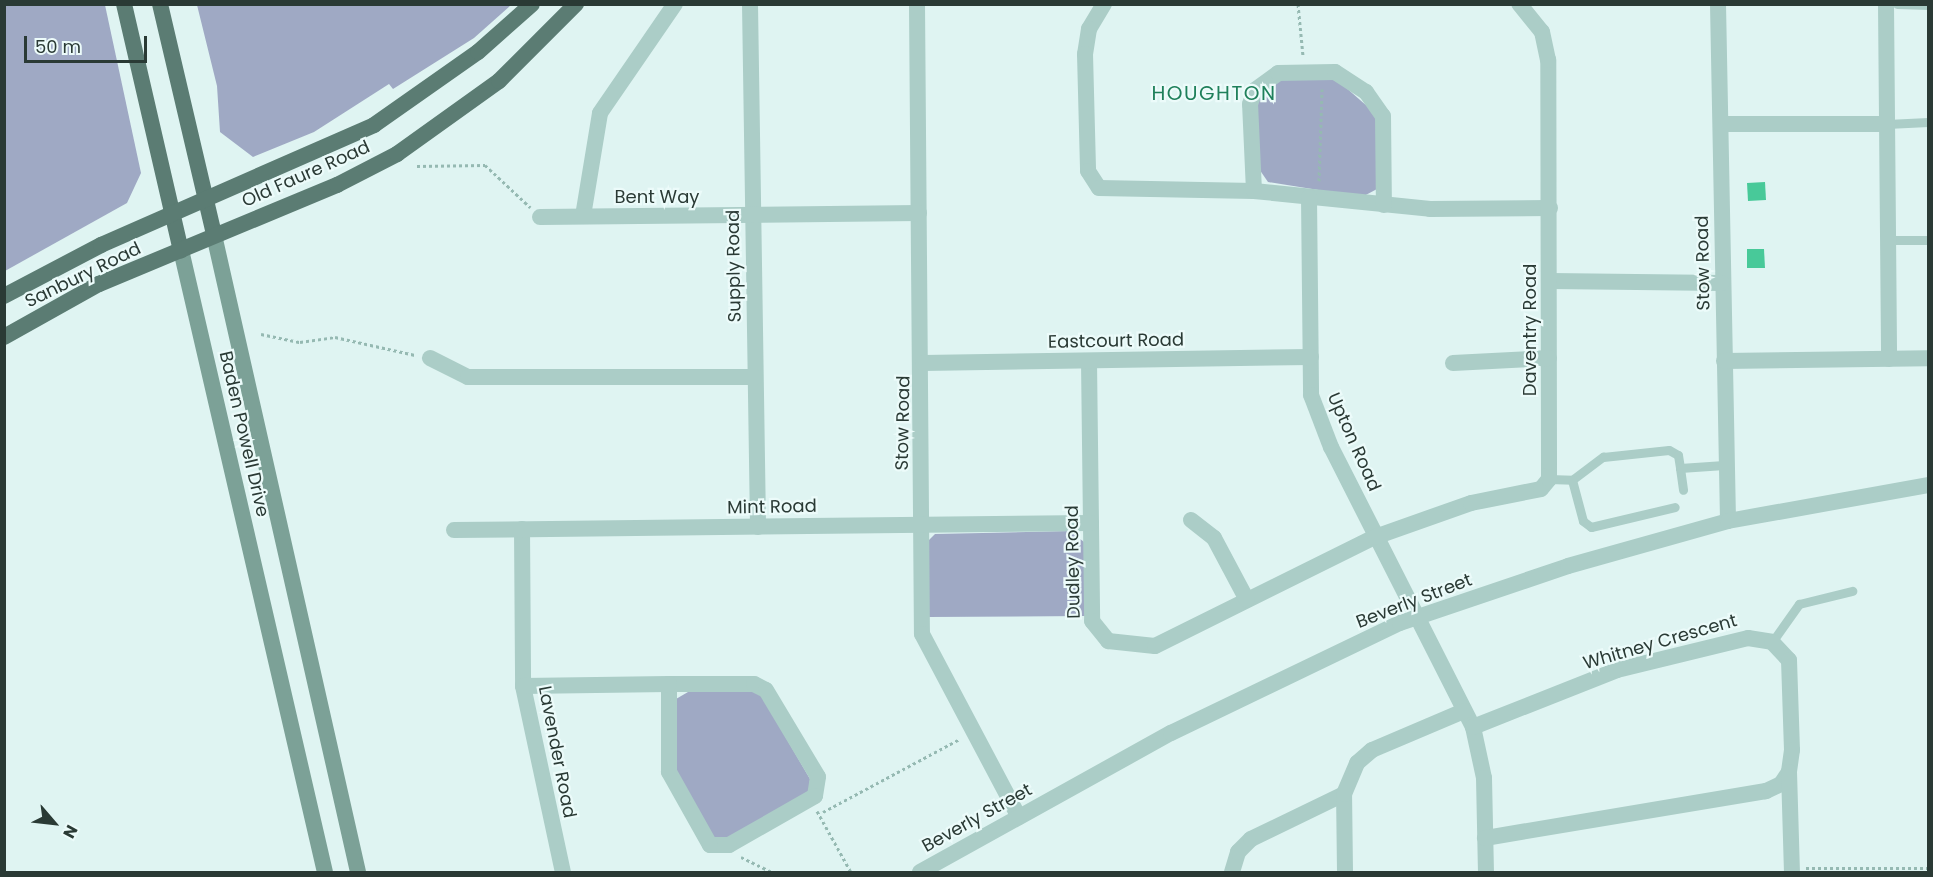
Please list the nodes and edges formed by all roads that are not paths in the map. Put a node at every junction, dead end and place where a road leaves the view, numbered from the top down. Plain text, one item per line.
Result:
1 (124, 4) edge
2 (160, 4) edge
3 (532, 4) edge
4 (576, 4) edge
5 (675, 4) edge
6 (750, 4) edge
7 (917, 4) edge
8 (1104, 4) edge
9 (1519, 4) edge
10 (1718, 4) edge
11 (1886, 4) edge
12 (1897, 4) edge
13 (1929, 5) edge
14 (1929, 122) edge
15 (1721, 124) junction
16 (1887, 124) junction
17 (1254, 191) junction
18 (1314, 192) junction
19 (205, 200) junction
20 (1384, 205) junction
21 (1550, 208) junction
22 (172, 212) junction
23 (919, 213) junction
24 (583, 216) junction
25 (752, 216) junction
26 (540, 217) road end
27 (214, 235) junction
28 (1888, 240) junction
29 (1929, 240) edge
30 (181, 250) junction
31 (1550, 281) junction
32 (1722, 283) junction
33 (4, 296) edge
34 (4, 337) edge
35 (1311, 357) junction
36 (430, 358) road end
37 (1549, 358) junction
38 (1929, 358) edge
39 (1889, 359) junction
40 (1089, 361) junction
41 (1724, 362) junction
42 (923, 363) junction
43 (1453, 363) dead end
44 (755, 377) junction
45 (1724, 465) junction
46 (1680, 468) junction
47 (1549, 479) junction
48 (1572, 480) junction
49 (1929, 485) edge
50 (1683, 490) dead end
51 (1675, 507) dead end
52 (1191, 520) dead end
53 (1728, 521) junction
54 (1091, 523) junction
55 (921, 525) junction
56 (758, 527) junction
57 (522, 529) junction
58 (454, 530) dead end
59 (1376, 537) junction
60 (1852, 591) dead end
61 (1247, 600) junction
62 (1416, 618) junction
63 (1772, 642) junction
64 (669, 684) junction
65 (523, 686) junction
66 (1464, 711) junction
67 (1473, 727) junction
68 (1789, 772) junction
69 (1344, 794) junction
70 (1019, 817) junction
71 (1485, 838) junction
72 (1792, 870) edge
73 (325, 873) edge
74 (358, 873) edge
75 (563, 873) edge
76 (920, 873) edge
77 (1233, 873) edge
78 (1345, 873) edge
79 (1486, 873) edge

1 - 22 main road, Baden Powell Drive
2 - 19 main road, Baden Powell Drive
3 - 19 main road, Old Faure Road
4 - 27 main road, Old Faure Road
5 - 24 street
6 - 25 street, Supply Road
7 - 23 street, Stow Road
8 - 17 street
9 - 21 street, Daventry Road
10 - 15 street, Stow Road
11 - 16 street
12 - 13 lane
14 - 16 lane
15 - 16 street
15 - 32 street, Stow Road
16 - 28 street
17 - 18 street
17 - 20 street
18 - 20 street
18 - 35 street, Upton Road
19 - 22 main road, Old Faure Road
19 - 27 main road, Baden Powell Drive
20 - 21 street
21 - 31 street, Daventry Road
22 - 30 main road, Baden Powell Drive
22 - 33 main road, Sanbury Road
23 - 25 street, Bent Way
23 - 42 street, Stow Road
24 - 25 street, Bent Way
24 - 26 street, Bent Way
25 - 44 street, Supply Road
27 - 30 main road, Old Faure Road
27 - 74 main road, Baden Powell Drive
28 - 29 lane
28 - 39 street
30 - 34 main road, Sanbury Road
30 - 73 main road, Baden Powell Drive
31 - 32 street
31 - 37 street, Daventry Road
32 - 41 street, Stow Road
35 - 40 street, Eastcourt Road
35 - 59 street, Upton Road
36 - 44 street
37 - 43 street
37 - 47 street, Daventry Road
38 - 39 street
39 - 41 street
40 - 42 street, Eastcourt Road
40 - 54 street, Dudley Road
41 - 45 street, Stow Road
42 - 55 street, Stow Road
44 - 56 street, Supply Road
45 - 46 lane
45 - 53 street, Stow Road
46 - 48 lane
46 - 50 lane
47 - 48 lane
47 - 59 street
48 - 51 lane
49 - 53 street, Beverly Street
52 - 61 street
53 - 62 street, Beverly Street
54 - 55 street, Mint Road
54 - 61 street, Dudley Road
55 - 56 street, Mint Road
55 - 70 street, Stow Road
56 - 57 street, Mint Road
57 - 58 street, Mint Road
57 - 65 street, Lavender Road
59 - 61 street, Dudley Road
59 - 62 street, Upton Road
60 - 63 lane
62 - 66 street, Upton Road
62 - 70 street, Beverly Street
63 - 67 street, Whitney Crescent
63 - 68 street
64 - 64 street
64 - 65 street
65 - 75 street, Lavender Road
66 - 67 street, Upton Road
66 - 69 street
67 - 71 street, Upton Road
68 - 71 street
68 - 72 street
69 - 77 street
69 - 78 street
70 - 76 street, Beverly Street
71 - 79 street, Upton Road

